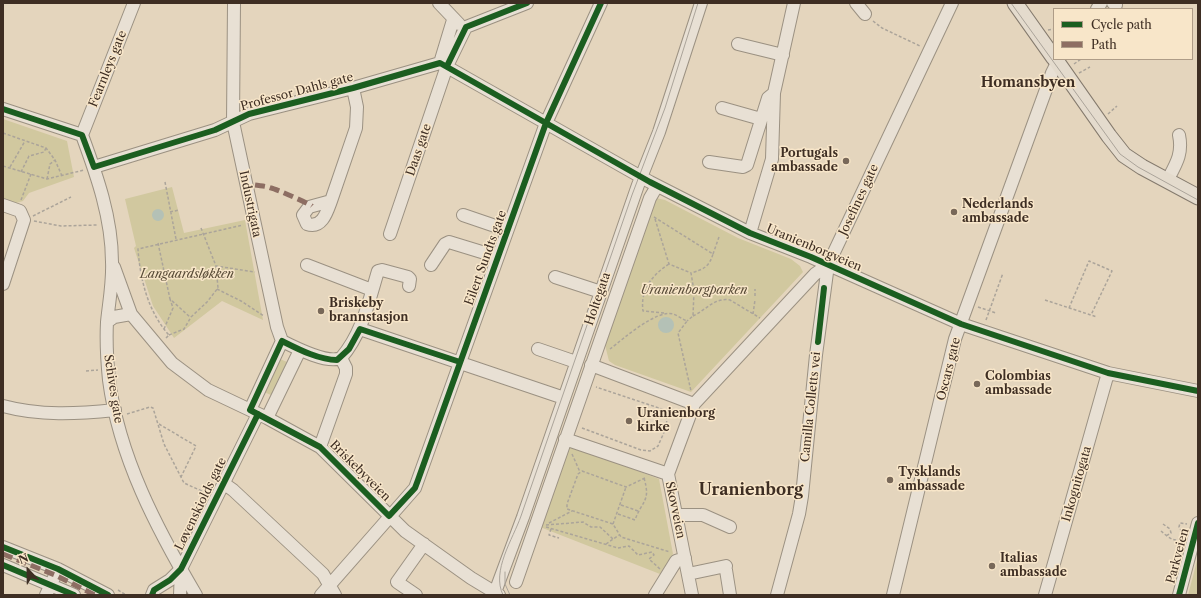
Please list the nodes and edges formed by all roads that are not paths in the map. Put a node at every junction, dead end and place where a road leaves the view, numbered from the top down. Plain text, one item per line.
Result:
1 (134, 3) edge
2 (234, 3) edge
3 (439, 3) edge
4 (527, 3) edge
5 (600, 3) edge
6 (701, 3) edge
7 (794, 3) edge
8 (856, 3) edge
9 (952, 3) edge
10 (1014, 3) edge
11 (865, 14) road end
12 (453, 20) junction
13 (466, 27) junction
14 (738, 44) dead end
15 (783, 55) junction
16 (1053, 56) edge
17 (1056, 60) edge
18 (443, 65) junction
19 (353, 88) junction
20 (774, 93) junction
21 (722, 108) dead end
22 (3, 109) edge
23 (761, 119) junction
24 (233, 122) junction
25 (546, 123) junction
26 (82, 135) junction
27 (1178, 135) dead end
28 (709, 162) dead end
29 (94, 167) junction
30 (641, 177) junction
31 (1167, 181) junction
32 (657, 186) junction
33 (1198, 197) edge
34 (331, 201) dead end
35 (3, 204) edge
36 (463, 215) dead end
37 (507, 230) junction
38 (750, 233) junction
39 (390, 234) dead end
40 (498, 257) junction
41 (113, 263) junction
42 (307, 265) dead end
43 (431, 265) dead end
44 (828, 265) junction
45 (555, 277) dead end
46 (3, 284) edge
47 (409, 286) dead end
48 (372, 290) junction
49 (601, 292) junction
50 (131, 314) junction
51 (108, 322) junction
52 (961, 324) junction
53 (360, 329) junction
54 (282, 341) junction
55 (538, 349) dead end
56 (300, 350) junction
57 (341, 358) junction
58 (460, 362) junction
59 (576, 362) junction
60 (591, 365) junction
61 (1108, 373) junction
62 (1198, 391) edge
63 (564, 398) junction
64 (694, 404) junction
65 (3, 406) edge
66 (120, 414) junction
67 (258, 414) junction
68 (566, 439) junction
69 (320, 447) junction
70 (668, 474) junction
71 (223, 483) junction
72 (676, 515) junction
73 (389, 516) junction
74 (1193, 521) edge
75 (730, 527) dead end
76 (424, 544) junction
77 (3, 547) edge
78 (685, 558) junction
79 (3, 565) edge
80 (58, 569) junction
81 (181, 569) junction
82 (688, 574) junction
83 (516, 582) dead end
84 (48, 590) edge
85 (332, 590) edge
86 (496, 594) edge
87 (74, 595) edge
88 (108, 595) edge
89 (152, 595) edge
90 (180, 595) edge
91 (196, 595) edge
92 (321, 595) edge
93 (416, 595) edge
94 (655, 595) edge
95 (692, 595) edge
96 (730, 595) edge
97 (777, 595) edge
98 (893, 595) edge
99 (1045, 595) edge
100 (1179, 595) edge

1 - 26 street, Fearnleys gate
2 - 24 street, Industrigata
3 - 12 street
4 - 13 street
5 - 25 street, Eilert Sundts gate
6 - 30 street, Holtegata
7 - 15 street
8 - 11 street
9 - 44 street, Josefines gate
10 - 16 main road
12 - 13 street
12 - 18 street
13 - 18 street
14 - 15 street
15 - 20 street
17 - 31 main road
17 - 52 street, Oscars gate
18 - 19 street, Professor Dahls gate
18 - 25 street, Uranienborgveien
18 - 39 street, Daas gate
19 - 24 street, Professor Dahls gate
19 - 34 street
20 - 23 street
20 - 38 street
21 - 23 street
22 - 26 street
23 - 28 street
24 - 29 street, Professor Dahls gate
24 - 54 street, Industrigata
25 - 30 street, Uranienborgveien
25 - 37 street, Eilert Sundts gate
26 - 29 street
27 - 31 street
29 - 41 street, Schives gate
30 - 32 street, Uranienborgveien
30 - 49 street, Holtegata
31 - 33 main road
32 - 38 street, Uranienborgveien
32 - 60 street, Holtegata
35 - 46 street
36 - 37 street
37 - 40 street, Eilert Sundts gate
38 - 44 street, Uranienborgveien
40 - 43 street
40 - 58 street, Eilert Sundts gate
41 - 50 street, Briskebyveien
41 - 51 street, Schives gate
42 - 48 street
44 - 52 street, Uranienborgveien
44 - 64 street, Josefines gate
44 - 97 street, Camilla Colletts vei
45 - 49 street
47 - 48 street
48 - 53 street
49 - 59 street, Holtegata
50 - 51 street
50 - 67 street, Briskebyveien
51 - 66 street, Schives gate
52 - 61 street, Uranienborgveien
52 - 98 street, Oscars gate
53 - 57 street
53 - 58 street
54 - 56 street
54 - 67 street, Løvenskiolds gate
55 - 59 street
56 - 57 street
56 - 67 street, Løvenskiolds gate
57 - 69 street
58 - 63 street
58 - 73 street, Eilert Sundts gate
59 - 63 street, Holtegata
60 - 64 street
60 - 68 street, Holtegata
61 - 62 street, Uranienborgveien
61 - 99 street, Inkognitogata
63 - 86 street, Holtegata
64 - 70 street, Skovveien
65 - 66 street
66 - 81 street, Schives gate
67 - 69 street, Briskebyveien
67 - 71 street, Løvenskiolds gate
68 - 70 street
68 - 83 street, Holtegata
69 - 73 street, Briskebyveien
70 - 72 street, Skovveien
71 - 81 street, Løvenskiolds gate
71 - 85 street
72 - 75 street
72 - 78 street, Skovveien
73 - 76 street, Briskebyveien
73 - 85 street, Eilert Sundts gate
74 - 100 street, Parkveien
76 - 86 street, Briskebyveien
76 - 93 street
77 - 80 street
78 - 82 street, Skovveien
78 - 94 street
79 - 84 street
80 - 84 street
80 - 88 street
81 - 89 street, Løvenskiolds gate
81 - 90 street, Løvenskiolds gate
81 - 91 street, Schives gate
82 - 95 street, Skovveien
82 - 96 street
84 - 87 street
85 - 92 street, Eilert Sundts gate

